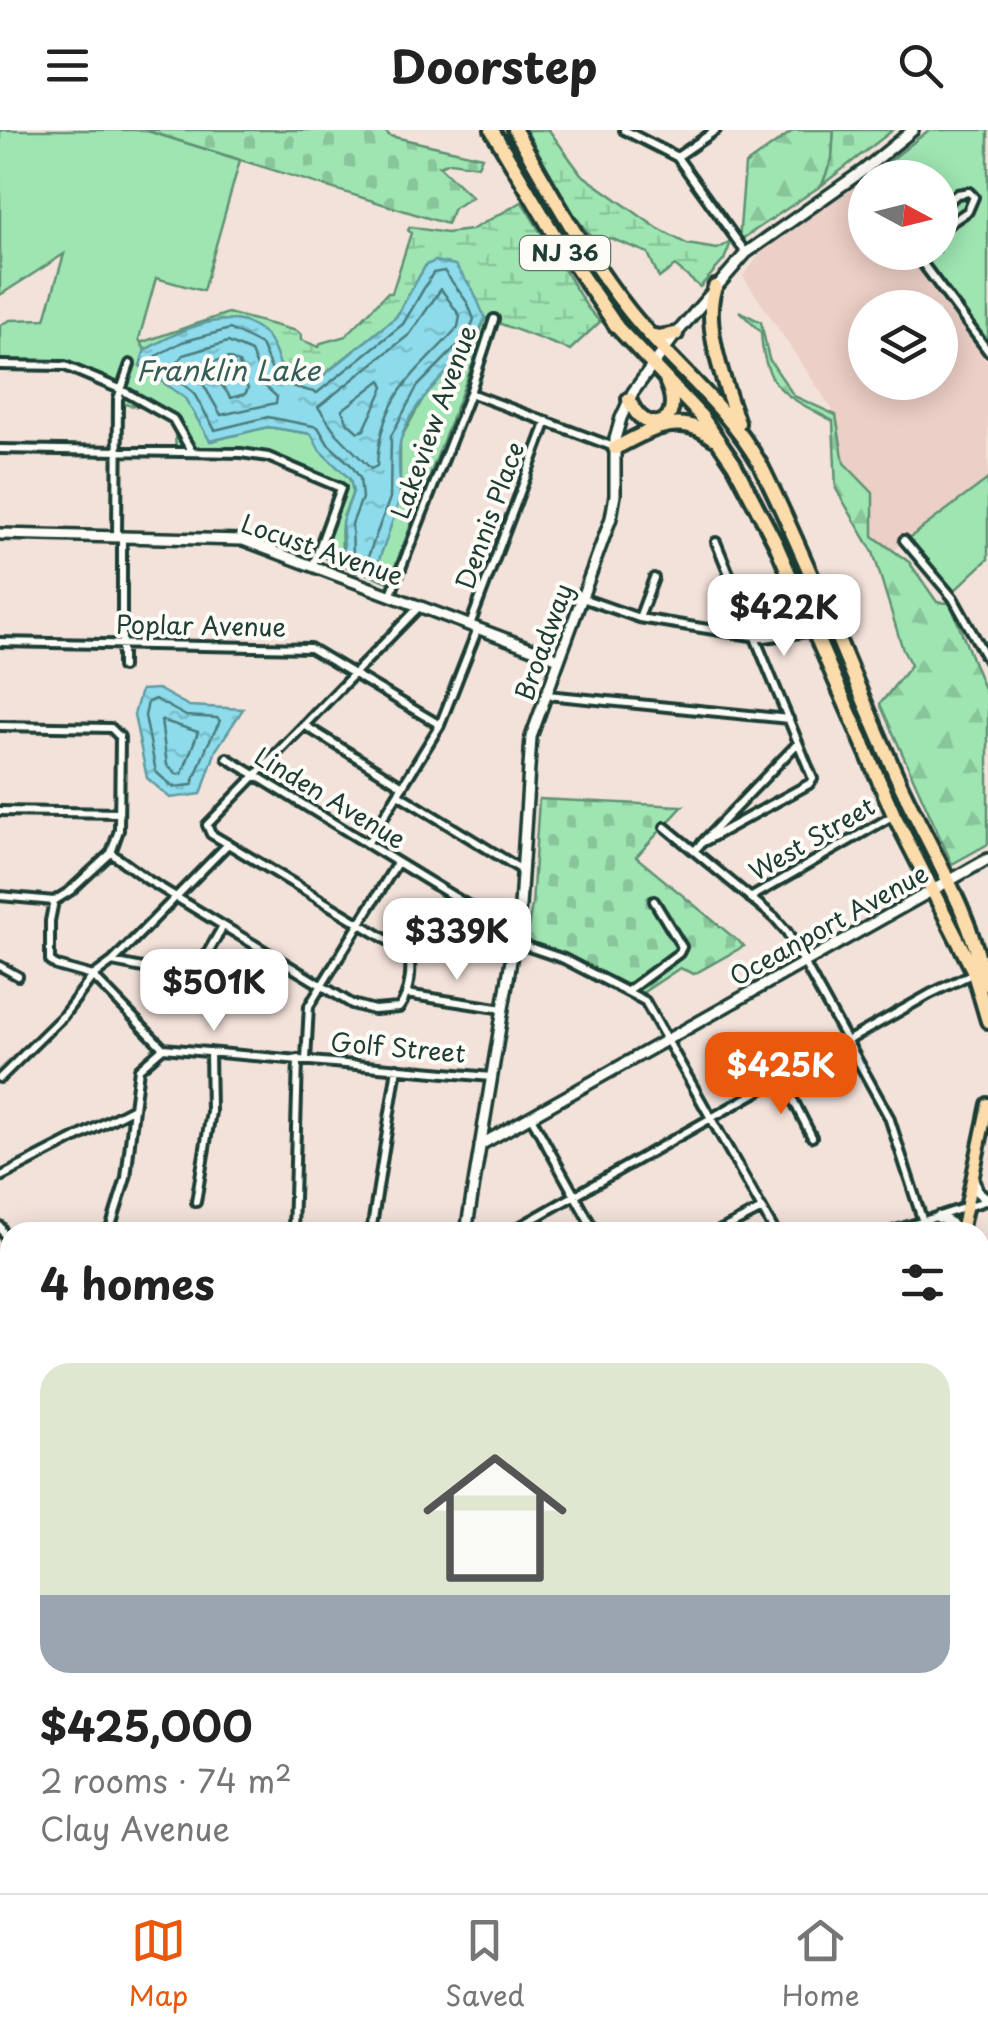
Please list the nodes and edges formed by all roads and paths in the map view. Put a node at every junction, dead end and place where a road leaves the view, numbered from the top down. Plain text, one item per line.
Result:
1 (492, 130) edge
2 (515, 130) edge
3 (624, 130) edge
4 (716, 130) edge
5 (913, 130) edge
6 (677, 157) junction
7 (881, 160) edge
8 (848, 186) edge
9 (958, 195) edge
10 (958, 218) edge
11 (746, 253) junction
12 (927, 270) edge
13 (715, 287) joint
14 (704, 312) junction
15 (494, 319) dead end
16 (650, 334) junction
17 (676, 334) junction
18 (665, 350) junction
19 (988, 351) edge
20 (130, 364) dead end
21 (0, 365) edge
22 (652, 366) junction
23 (664, 376) junction
24 (120, 389) junction
25 (470, 393) junction
26 (629, 399) junction
27 (547, 421) junction
28 (740, 430) junction
29 (722, 445) junction
30 (615, 448) junction
31 (0, 449) edge
32 (118, 452) junction
33 (192, 453) junction
34 (0, 534) edge
35 (119, 536) junction
36 (904, 540) dead end
37 (716, 542) dead end
38 (313, 565) junction
39 (654, 578) dead end
40 (390, 594) junction
41 (582, 598) junction
42 (420, 606) junction
43 (639, 618) junction
44 (850, 623) dead end
45 (474, 626) junction
46 (834, 626) junction
47 (815, 631) junction
48 (755, 637) junction
49 (0, 642) edge
50 (120, 644) junction
51 (559, 659) junction
52 (988, 661) edge
53 (122, 667) dead end
54 (354, 673) junction
55 (545, 695) junction
56 (789, 719) junction
57 (440, 724) junction
58 (304, 725) junction
59 (0, 726) edge
60 (798, 742) junction
61 (226, 758) dead end
62 (254, 776) junction
63 (400, 790) junction
64 (0, 810) edge
65 (119, 813) junction
66 (894, 815) junction
67 (665, 827) dead end
68 (705, 842) junction
69 (228, 844) junction
70 (367, 844) junction
71 (694, 851) junction
72 (111, 853) junction
73 (988, 859) edge
74 (397, 863) junction
75 (523, 870) junction
76 (948, 881) junction
77 (930, 890) junction
78 (0, 896) edge
79 (175, 896) junction
80 (750, 898) junction
81 (54, 901) junction
82 (654, 901) dead end
83 (360, 924) junction
84 (224, 926) junction
85 (515, 938) junction
86 (112, 962) junction
87 (803, 962) junction
88 (978, 967) edge
89 (1, 970) edge
90 (18, 976) dead end
91 (93, 976) junction
92 (322, 986) junction
93 (629, 990) junction
94 (406, 994) junction
95 (988, 1001) edge
96 (502, 1009) junction
97 (988, 1020) edge
98 (667, 1040) junction
99 (848, 1041) junction
100 (163, 1048) junction
101 (210, 1052) junction
102 (302, 1060) junction
103 (397, 1068) junction
104 (491, 1076) junction
105 (0, 1078) edge
106 (783, 1080) junction
107 (988, 1104) edge
108 (134, 1108) junction
109 (530, 1117) junction
110 (711, 1118) junction
111 (812, 1137) dead end
112 (480, 1145) junction
113 (0, 1177) edge
114 (973, 1177) junction
115 (575, 1196) junction
116 (988, 1200) edge
117 (196, 1202) dead end
118 (762, 1208) junction
119 (966, 1209) junction
120 (938, 1217) junction
121 (112, 1222) edge
122 (294, 1222) edge
123 (373, 1222) edge
124 (468, 1222) edge
125 (528, 1222) edge
126 (589, 1222) edge
127 (735, 1222) edge
128 (770, 1222) edge
129 (923, 1222) joint
130 (947, 1222) edge
131 (962, 1222) edge

1 - 22 highway, NJ 36
2 - 16 highway, NJ 36
3 - 6 street
4 - 6 street
5 - 7 street
6 - 11 street
8 - 11 street
9 - 10 street
11 - 13 street
12 - 19 street
13 - 14 highway
14 - 17 street, Broadway
14 - 28 highway
15 - 25 street, Lakeview Avenue
16 - 17 highway
16 - 18 highway, NJ 36
17 - 18 street, Broadway
18 - 22 street, Broadway
18 - 28 highway, NJ 36
20 - 24 street
21 - 24 street
22 - 23 highway, NJ 36
22 - 26 street, Broadway
23 - 26 highway
23 - 29 highway, NJ 36
24 - 32 street
24 - 33 street
25 - 27 street
25 - 40 street, Lakeview Avenue
26 - 30 street, Broadway
27 - 30 street
27 - 45 street, Dennis Place
28 - 46 highway, NJ 36
29 - 30 highway
29 - 47 highway, NJ 36
30 - 41 street, Broadway
31 - 32 street
32 - 33 street
32 - 35 street
33 - 38 street
34 - 35 street, Locust Avenue
35 - 38 street, Locust Avenue
35 - 50 street
36 - 52 street
37 - 48 street
38 - 40 street, Locust Avenue
39 - 43 street
40 - 42 street, Locust Avenue
41 - 43 street
41 - 51 street, Broadway
42 - 45 street, Locust Avenue
42 - 54 street
43 - 48 street
44 - 46 street
45 - 51 street, Locust Avenue
45 - 57 street, Dennis Place
46 - 76 highway, NJ 36
47 - 48 street
47 - 66 highway, NJ 36
48 - 56 street
49 - 50 street, Poplar Avenue
50 - 53 street
50 - 54 street, Poplar Avenue
51 - 55 street, Broadway
54 - 57 street, Poplar Avenue
54 - 58 street
55 - 56 street
55 - 75 street, Broadway
56 - 60 street
57 - 63 street, Dennis Place
58 - 62 street
58 - 63 street
59 - 65 street
60 - 68 street
60 - 68 street
61 - 62 street, Linden Avenue
62 - 69 street
62 - 70 street, Linden Avenue
63 - 70 street, Dennis Place
63 - 75 street
64 - 65 street
65 - 72 street
66 - 77 highway, NJ 36
66 - 80 street, West Street
67 - 71 street
68 - 71 street
69 - 79 street
69 - 83 street
70 - 74 street, Linden Avenue
71 - 80 street
72 - 79 street
72 - 81 street
73 - 76 street, Oceanport Avenue
74 - 83 street
74 - 85 street, Linden Avenue
75 - 85 street, Broadway
76 - 77 street, Oceanport Avenue
76 - 88 highway, NJ 36
77 - 87 street, Oceanport Avenue
77 - 88 highway, NJ 36
78 - 81 street
79 - 84 street
79 - 86 street
80 - 87 street
81 - 91 street
82 - 93 street
83 - 92 street
83 - 94 street
84 - 86 street
84 - 92 street
85 - 93 street, Linden Avenue
85 - 96 street, Broadway
86 - 91 street
87 - 98 street, Oceanport Avenue
87 - 99 street
88 - 95 highway, NJ 36
88 - 97 highway, NJ 36
88 - 99 street
89 - 90 street
91 - 100 street
91 - 105 street
92 - 94 street
92 - 102 street
93 - 98 street
94 - 96 street
96 - 104 street, Broadway
98 - 109 street, Oceanport Avenue
98 - 110 street
99 - 106 street
99 - 129 street
100 - 101 street, Golf Street
100 - 108 street
101 - 102 street, Golf Street
101 - 117 street
102 - 103 street, Golf Street
102 - 122 street
103 - 104 street, Golf Street
103 - 123 street
104 - 112 street, Broadway
106 - 110 street
106 - 111 street
107 - 114 main road
108 - 113 street
108 - 121 street
109 - 112 street, Oceanport Avenue
109 - 115 street
110 - 115 street
110 - 118 street
112 - 124 street, Broadway
114 - 116 street
114 - 119 main road
115 - 125 street
115 - 126 street
116 - 119 street
118 - 127 street
118 - 128 street
119 - 120 street
119 - 131 main road
120 - 129 street
120 - 130 street

